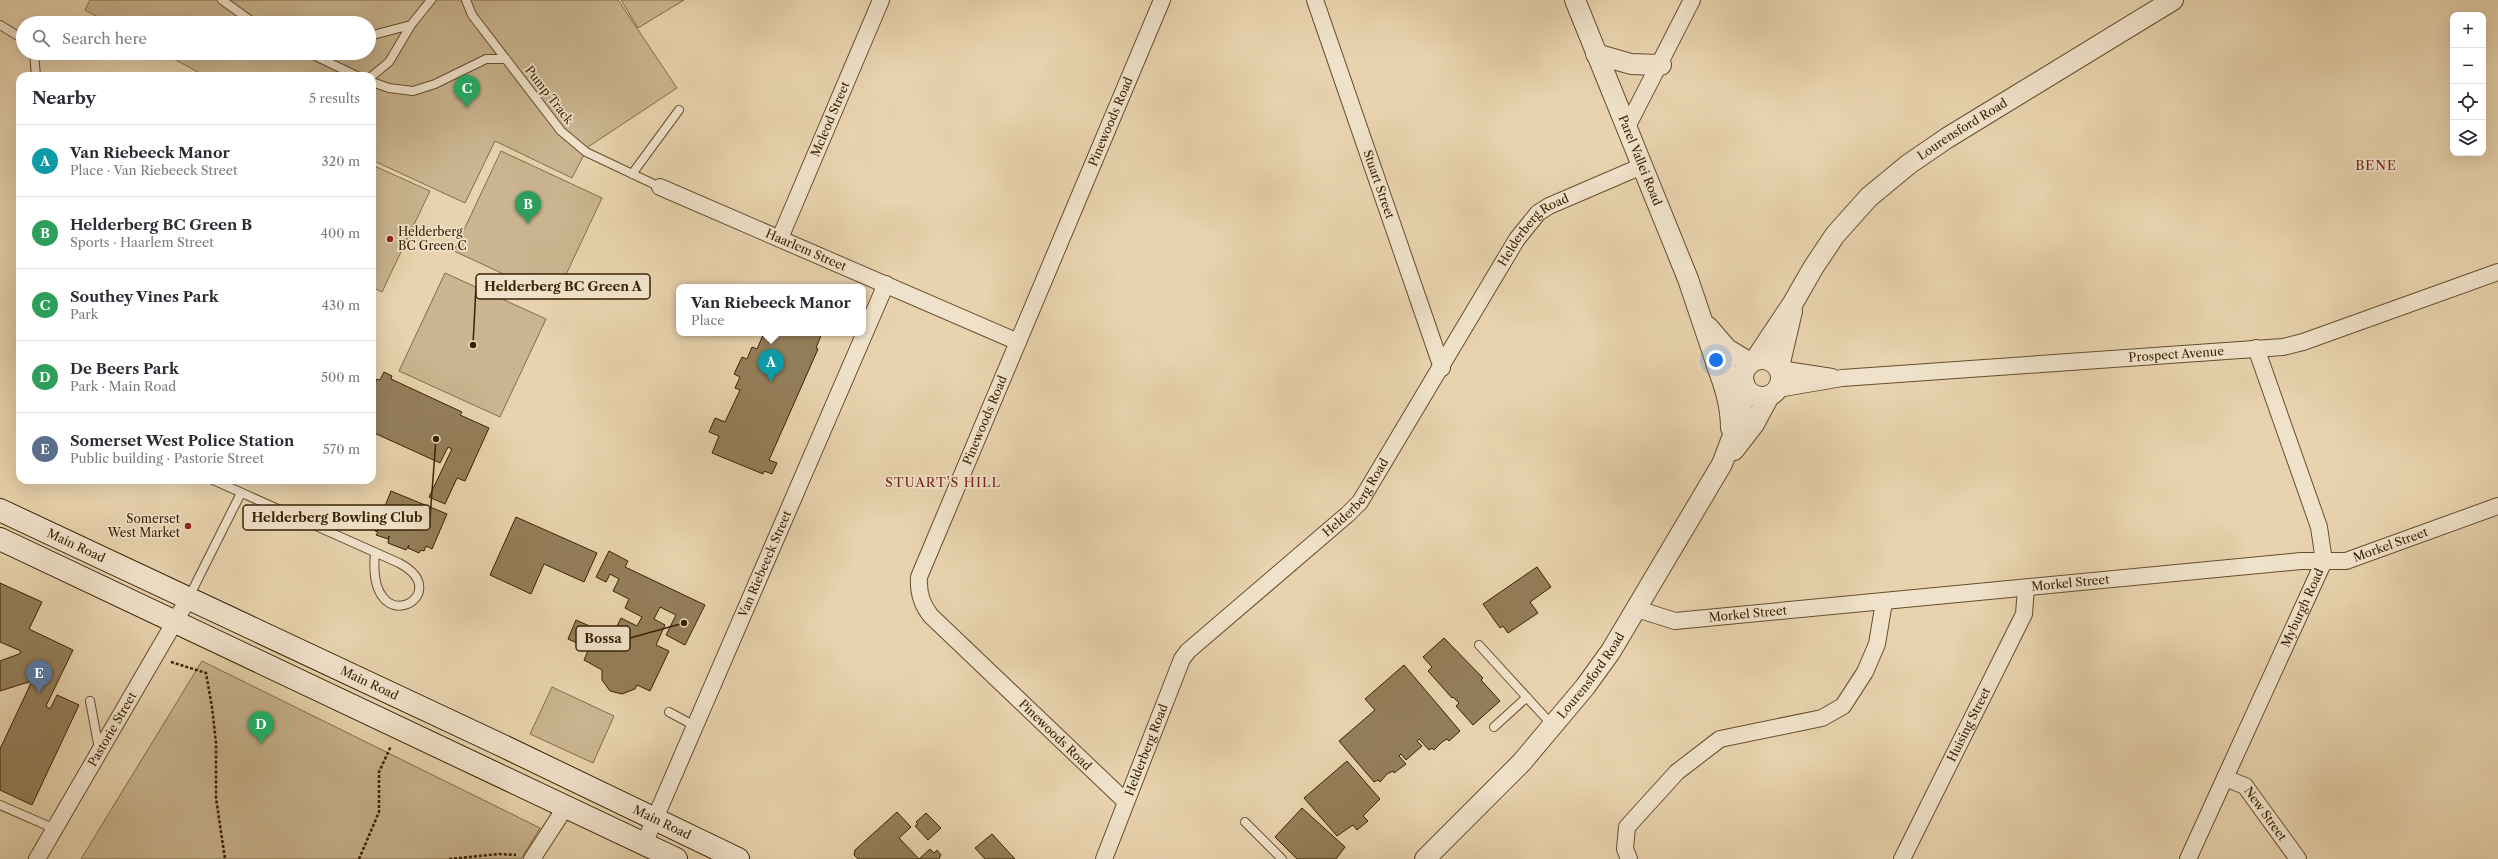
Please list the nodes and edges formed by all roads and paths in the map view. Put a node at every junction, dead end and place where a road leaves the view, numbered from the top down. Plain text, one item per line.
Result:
1 (222, 0) edge
2 (431, 0) edge
3 (466, 0) edge
4 (881, 0) edge
5 (1162, 0) edge
6 (1315, 0) edge
7 (1575, 0) edge
8 (1692, 0) edge
9 (2173, 0) edge
10 (244, 16) edge
11 (0, 25) edge
12 (411, 25) junction
13 (376, 34) edge
14 (16, 35) edge
15 (1596, 54) junction
16 (506, 59) junction
17 (35, 60) edge
18 (324, 60) edge
19 (1660, 65) junction
20 (36, 72) edge
21 (349, 72) edge
22 (376, 73) edge
23 (376, 83) edge
24 (679, 110) dead end
25 (1626, 129) junction
26 (1642, 166) junction
27 (632, 174) junction
28 (660, 187) joint
29 (780, 238) junction
30 (2498, 272) edge
31 (886, 284) junction
32 (1793, 303) junction
33 (1703, 321) junction
34 (866, 330) edge
35 (864, 336) edge
36 (1018, 342) junction
37 (2256, 348) junction
38 (1715, 359) junction
39 (1753, 362) junction
40 (1442, 368) junction
41 (1779, 368) junction
42 (1842, 378) junction
43 (1745, 385) junction
44 (1774, 392) junction
45 (1732, 440) junction
46 (1722, 464) junction
47 (221, 484) edge
48 (241, 494) junction
49 (2498, 506) edge
50 (0, 510) edge
51 (0, 539) edge
52 (375, 552) junction
53 (2324, 561) junction
54 (2026, 588) junction
55 (188, 600) junction
56 (1884, 602) junction
57 (1637, 609) junction
58 (176, 621) junction
59 (1479, 645) dead end
60 (155, 657) junction
61 (1527, 697) junction
62 (90, 701) dead end
63 (669, 712) dead end
64 (399, 726) junction
65 (695, 726) junction
66 (1553, 726) junction
67 (1494, 727) dead end
68 (100, 752) junction
69 (2225, 778) junction
70 (1125, 801) junction
71 (0, 805) edge
72 (565, 808) junction
73 (655, 819) junction
74 (1245, 822) dead end
75 (55, 829) junction
76 (644, 844) junction
77 (533, 858) edge
78 (37, 859) edge
79 (225, 859) edge
80 (360, 859) edge
81 (448, 859) edge
82 (676, 859) edge
83 (738, 859) edge
84 (1104, 859) edge
85 (1282, 859) edge
86 (1425, 859) edge
87 (1629, 859) edge
88 (1902, 859) edge
89 (2188, 859) edge
90 (2298, 859) edge

1 - 10 lane
2 - 12 lane
3 - 16 lane, Pump Track
4 - 29 street, Mcleod Street
5 - 36 street, Pinewoods Road
6 - 40 street, Stuart Street
7 - 15 street, Parel Vallei Road
8 - 19 street
9 - 32 street, Lourensford Road
11 - 14 lane
12 - 13 lane
12 - 22 lane
15 - 19 street
15 - 25 street, Parel Vallei Road
16 - 23 lane
16 - 27 lane, Pump Track
17 - 20 lane
18 - 21 lane
19 - 25 street
24 - 27 lane
25 - 26 street, Parel Vallei Road
26 - 33 street, Parel Vallei Road
26 - 40 street, Helderberg Road
27 - 28 lane, Pump Track
28 - 29 street, Haarlem Street
29 - 31 street, Haarlem Street
30 - 37 street, Prospect Avenue
31 - 34 street, Van Riebeeck Street
31 - 36 street, Haarlem Street
32 - 39 street, Lourensford Road
32 - 41 street, Lourensford Road
33 - 38 street, Parel Vallei Road
33 - 39 street, Parel Vallei Road
35 - 65 street, Van Riebeeck Street
36 - 70 street, Pinewoods Road
37 - 42 street, Prospect Avenue
37 - 53 street, Myburgh Road
38 - 43 street, Parel Vallei Road
38 - 45 street
39 - 41 street
39 - 43 street
40 - 70 street, Helderberg Road
41 - 42 street, Prospect Avenue
41 - 44 street
42 - 44 street, Prospect Avenue
43 - 44 street
43 - 45 street, Lourensford Road
44 - 46 street, Lourensford Road
45 - 46 street, Lourensford Road
46 - 57 street, Lourensford Road
47 - 48 lane
48 - 52 lane
48 - 55 lane
49 - 53 street, Morkel Street
50 - 55 main road, Main Road
51 - 58 main road
52 - 52 lane
53 - 54 street, Morkel Street
53 - 69 street, Myburgh Road
54 - 56 street, Morkel Street
54 - 88 street, Huising Street
55 - 58 street, Pastorie Street
55 - 73 main road, Main Road
56 - 57 street, Morkel Street
56 - 87 street
57 - 66 street, Lourensford Road
58 - 60 street, Pastorie Street
58 - 64 main road
59 - 61 lane
60 - 68 street, Pastorie Street
60 - 79 path
61 - 66 lane
61 - 67 lane
62 - 68 lane
63 - 65 lane
64 - 72 main road
64 - 80 path
65 - 73 street, Van Riebeeck Street
66 - 86 street, Lourensford Road
68 - 75 street, Pastorie Street
69 - 89 street, Myburgh Road
69 - 90 street, New Street
70 - 84 street, Helderberg Road
71 - 75 lane
72 - 76 main road
72 - 77 street
73 - 76 street, Van Riebeeck Street
73 - 83 main road, Main Road
74 - 85 lane
75 - 78 street, Pastorie Street
76 - 82 main road
77 - 81 path

